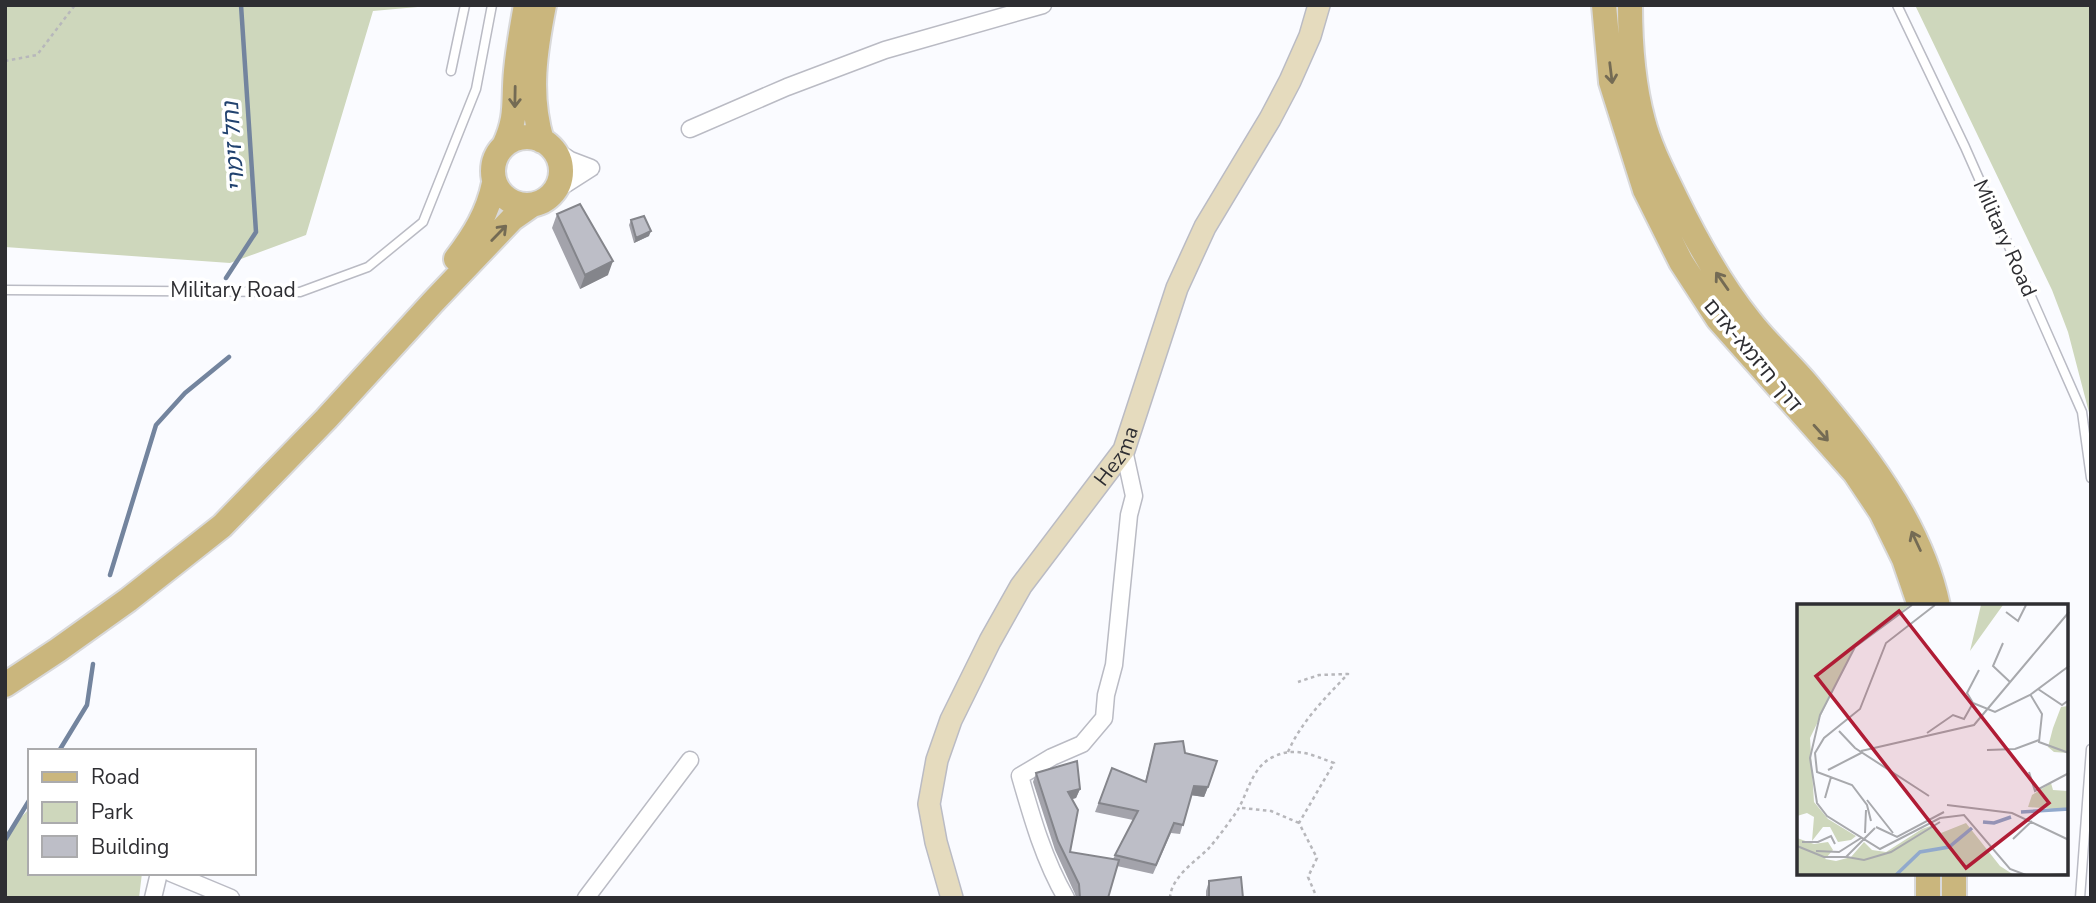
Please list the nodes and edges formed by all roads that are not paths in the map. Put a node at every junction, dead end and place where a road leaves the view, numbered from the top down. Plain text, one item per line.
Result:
1 (465, 5) edge
2 (492, 5) edge
3 (526, 5) edge
4 (544, 5) edge
5 (1042, 5) edge
6 (1319, 5) edge
7 (1604, 5) edge
8 (1630, 5) edge
9 (1897, 5) edge
10 (451, 71) dead end
11 (690, 129) dead end
12 (547, 144) junction
13 (503, 146) junction
14 (494, 183) junction
15 (533, 205) junction
16 (5, 290) edge
17 (385, 354) junction
18 (1124, 450) junction
19 (2091, 478) edge
20 (1919, 604) edge
21 (1937, 604) edge
22 (5, 685) edge
23 (2091, 748) edge
24 (690, 760) dead end
25 (159, 875) edge
26 (176, 875) edge
27 (1928, 875) edge
28 (1954, 875) edge
29 (153, 898) edge
30 (231, 898) edge
31 (586, 898) edge
32 (952, 898) edge
33 (1066, 898) edge
34 (1928, 898) edge
35 (1954, 898) edge
36 (2080, 898) edge

1 - 10 lane
2 - 16 lane, Military Road
3 -> 13 main road
4 - 12 main road
5 - 11 street
6 - 18 street, Hezma
7 -> 20 main road, דרך חיזמא-אדם
21 -> 8 main road, דרך חיזמא-אדם
9 - 19 lane, Military Road
12 - 13 main road
12 - 15 main road
13 - 14 main road
14 - 15 main road
14 - 17 main road
17 -> 15 main road
17 - 22 main road
18 - 32 street, Hezma
18 - 33 street
23 - 36 lane
24 - 31 street
25 - 29 street
26 - 30 street
27 - 34 main road
28 - 35 main road

